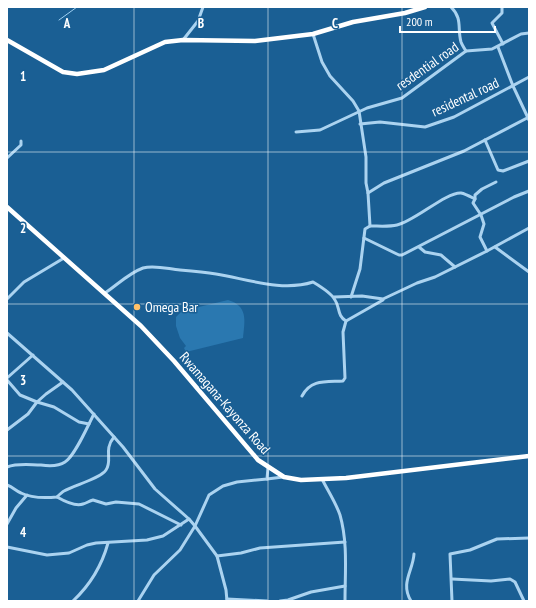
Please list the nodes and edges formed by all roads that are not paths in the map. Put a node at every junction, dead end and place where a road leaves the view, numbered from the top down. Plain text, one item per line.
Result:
1 (203, 7) edge
2 (425, 7) edge
3 (451, 7) edge
4 (502, 7) edge
5 (529, 33) edge
6 (313, 34) junction
7 (7, 40) edge
8 (184, 40) junction
9 (503, 44) junction
10 (498, 48) junction
11 (466, 51) junction
12 (529, 77) edge
13 (513, 86) junction
14 (359, 111) junction
15 (529, 118) edge
16 (360, 124) junction
17 (296, 132) dead end
18 (485, 140) junction
19 (22, 141) dead end
20 (7, 158) edge
21 (529, 160) edge
22 (496, 182) dead end
23 (529, 191) edge
24 (368, 193) junction
25 (475, 199) junction
26 (7, 207) edge
27 (481, 215) junction
28 (370, 226) junction
29 (529, 228) edge
30 (364, 238) junction
31 (419, 247) junction
32 (494, 247) junction
33 (487, 251) junction
34 (64, 258) junction
35 (455, 266) junction
36 (529, 272) edge
37 (105, 293) junction
38 (333, 297) junction
39 (351, 297) junction
40 (7, 299) edge
41 (383, 299) junction
42 (346, 322) junction
43 (7, 333) edge
44 (33, 355) junction
45 (7, 379) edge
46 (63, 382) junction
47 (302, 396) dead end
48 (36, 402) junction
49 (94, 414) junction
50 (89, 424) junction
51 (7, 430) edge
52 (114, 437) junction
53 (529, 456) edge
54 (7, 467) edge
55 (268, 467) junction
56 (284, 477) junction
57 (267, 478) junction
58 (322, 479) junction
59 (7, 485) edge
60 (27, 495) junction
61 (57, 497) junction
62 (189, 519) junction
63 (7, 524) edge
64 (181, 525) junction
65 (195, 526) junction
66 (529, 538) edge
67 (345, 542) junction
68 (108, 543) junction
69 (7, 547) edge
70 (414, 554) dead end
71 (216, 556) junction
72 (452, 579) junction
73 (345, 586) junction
74 (227, 600) edge
75 (73, 601) edge
76 (138, 601) edge
77 (267, 601) edge
78 (280, 601) edge
79 (345, 601) edge
80 (411, 601) edge
81 (452, 601) edge
82 (524, 601) edge

1 - 8 street
2 - 6 highway
3 - 11 street
4 - 9 street
5 - 9 street
6 - 8 highway
6 - 14 street
7 - 8 highway
9 - 10 street
10 - 11 street, resdential road
10 - 13 street
11 - 14 street, resdential road
12 - 13 street, residental road
13 - 15 street
13 - 16 street, residental road
14 - 16 street
14 - 17 street, resdential road
15 - 18 street
16 - 24 street
18 - 21 street
18 - 24 street
19 - 20 street
22 - 25 street
23 - 27 street
24 - 28 street
25 - 27 street
25 - 28 street
26 - 34 highway, Rwamagana-Kayonza Road
27 - 31 street
27 - 33 street
28 - 30 street
29 - 32 street
30 - 31 street
30 - 39 street
31 - 35 street
32 - 33 street
32 - 36 street
33 - 35 street
34 - 37 highway, Rwamagana-Kayonza Road
34 - 40 street
35 - 41 street
37 - 38 street
37 - 55 highway, Rwamagana-Kayonza Road
38 - 39 street
38 - 42 street
39 - 41 street
41 - 42 street
42 - 47 street
43 - 44 street
44 - 45 street
44 - 46 street
45 - 48 street
46 - 48 street
46 - 49 street
48 - 50 street
48 - 51 street
49 - 50 street
49 - 52 street
50 - 54 street
52 - 61 street
52 - 62 street
53 - 58 highway, Rwamagana-Kayonza Road
55 - 56 highway, Rwamagana-Kayonza Road
55 - 57 street
56 - 57 street
56 - 58 highway, Rwamagana-Kayonza Road
57 - 65 street
58 - 67 street
59 - 60 street
60 - 61 street
60 - 63 street
61 - 64 street
62 - 64 street
62 - 65 street
64 - 68 street
65 - 71 street
65 - 76 street
66 - 72 street
67 - 71 street
67 - 73 street
68 - 69 street
68 - 75 street
70 - 80 street
71 - 74 street
72 - 81 street
72 - 82 street
73 - 78 street
73 - 79 street
74 - 77 street

